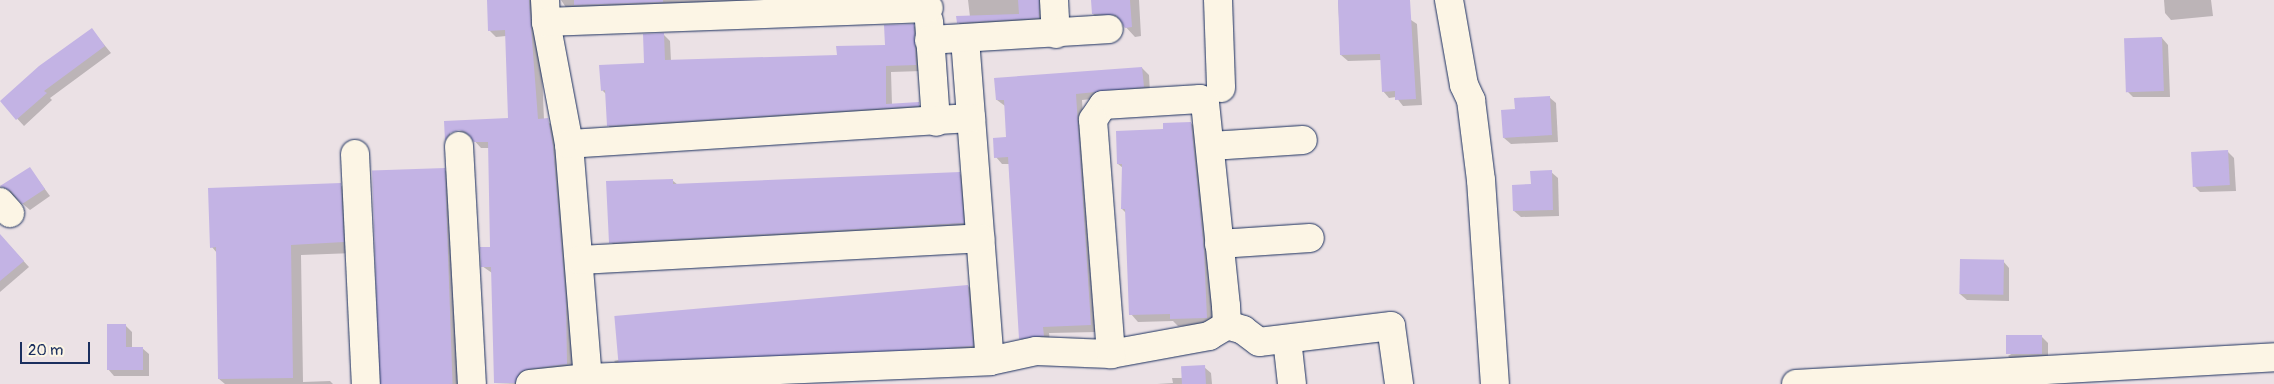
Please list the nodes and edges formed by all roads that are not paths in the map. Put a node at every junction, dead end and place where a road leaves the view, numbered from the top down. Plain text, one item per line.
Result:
1 (1054, 0) edge
2 (1218, 0) edge
3 (1449, 0) edge
4 (928, 4) edge
5 (545, 11) edge
6 (1109, 29) dead end
7 (1056, 34) junction
8 (965, 39) junction
9 (930, 40) junction
10 (1221, 88) dead end
11 (971, 118) junction
12 (936, 122) junction
13 (1303, 140) dead end
14 (569, 144) junction
15 (459, 146) dead end
16 (1210, 146) junction
17 (355, 154) dead end
18 (980, 238) junction
19 (1310, 238) dead end
20 (1219, 244) junction
21 (580, 260) junction
22 (1227, 325) junction
23 (1287, 339) junction
24 (1111, 354) junction
25 (2274, 357) edge
26 (990, 361) junction
27 (588, 378) junction
28 (366, 384) edge
29 (472, 384) edge
30 (530, 384) edge
31 (1292, 384) edge
32 (1399, 384) edge
33 (1495, 384) edge
34 (1796, 384) edge

1 - 7 street
2 - 10 street
3 - 33 street
4 - 5 street
4 - 9 street
5 - 14 street
6 - 7 street
7 - 8 street
8 - 9 street
8 - 11 street
9 - 12 street
11 - 12 street
11 - 18 street
12 - 14 street
13 - 16 street
14 - 21 street
15 - 29 street
16 - 20 street
16 - 24 street
17 - 28 street
18 - 21 street
18 - 26 street
19 - 20 street
20 - 22 street
21 - 27 street
22 - 23 street
22 - 24 street
23 - 31 street
23 - 32 street
24 - 26 street
25 - 34 street
26 - 27 street
27 - 30 street

